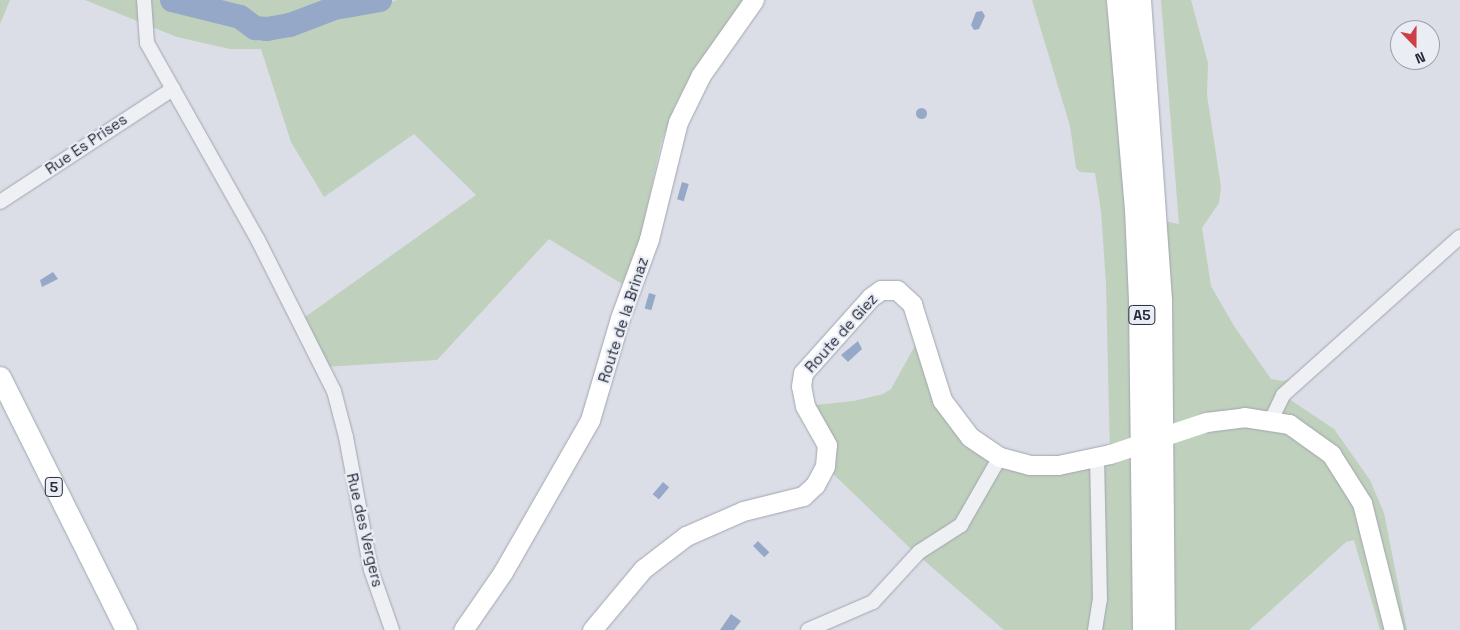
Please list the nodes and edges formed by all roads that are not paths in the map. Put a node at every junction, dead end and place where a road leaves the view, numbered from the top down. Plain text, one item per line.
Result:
1 (144, 0) edge
2 (754, 0) edge
3 (1119, 0) edge
4 (1139, 0) edge
5 (173, 89) junction
6 (0, 202) edge
7 (1460, 237) edge
8 (0, 377) edge
9 (1271, 420) junction
10 (1104, 456) junction
11 (1000, 457) junction
12 (126, 630) edge
13 (392, 630) edge
14 (463, 630) edge
15 (592, 630) edge
16 (808, 630) edge
17 (1095, 630) edge
18 (1145, 630) edge
19 (1164, 630) edge
20 (1394, 630) edge

1 - 5 street, Rue des Vergers
2 - 14 street, Route de la Brinaz
3 - 18 highway, A5
4 - 19 highway, A5
5 - 6 street, Rue Es Prises
5 - 13 street, Rue des Vergers
7 - 9 street
8 - 12 main road, 5
9 - 10 street, Route de Giez, bridge
9 - 20 street, Route de Giez
10 - 11 street, Route de Giez
10 - 17 street
11 - 15 street, Route de Giez
11 - 16 street

